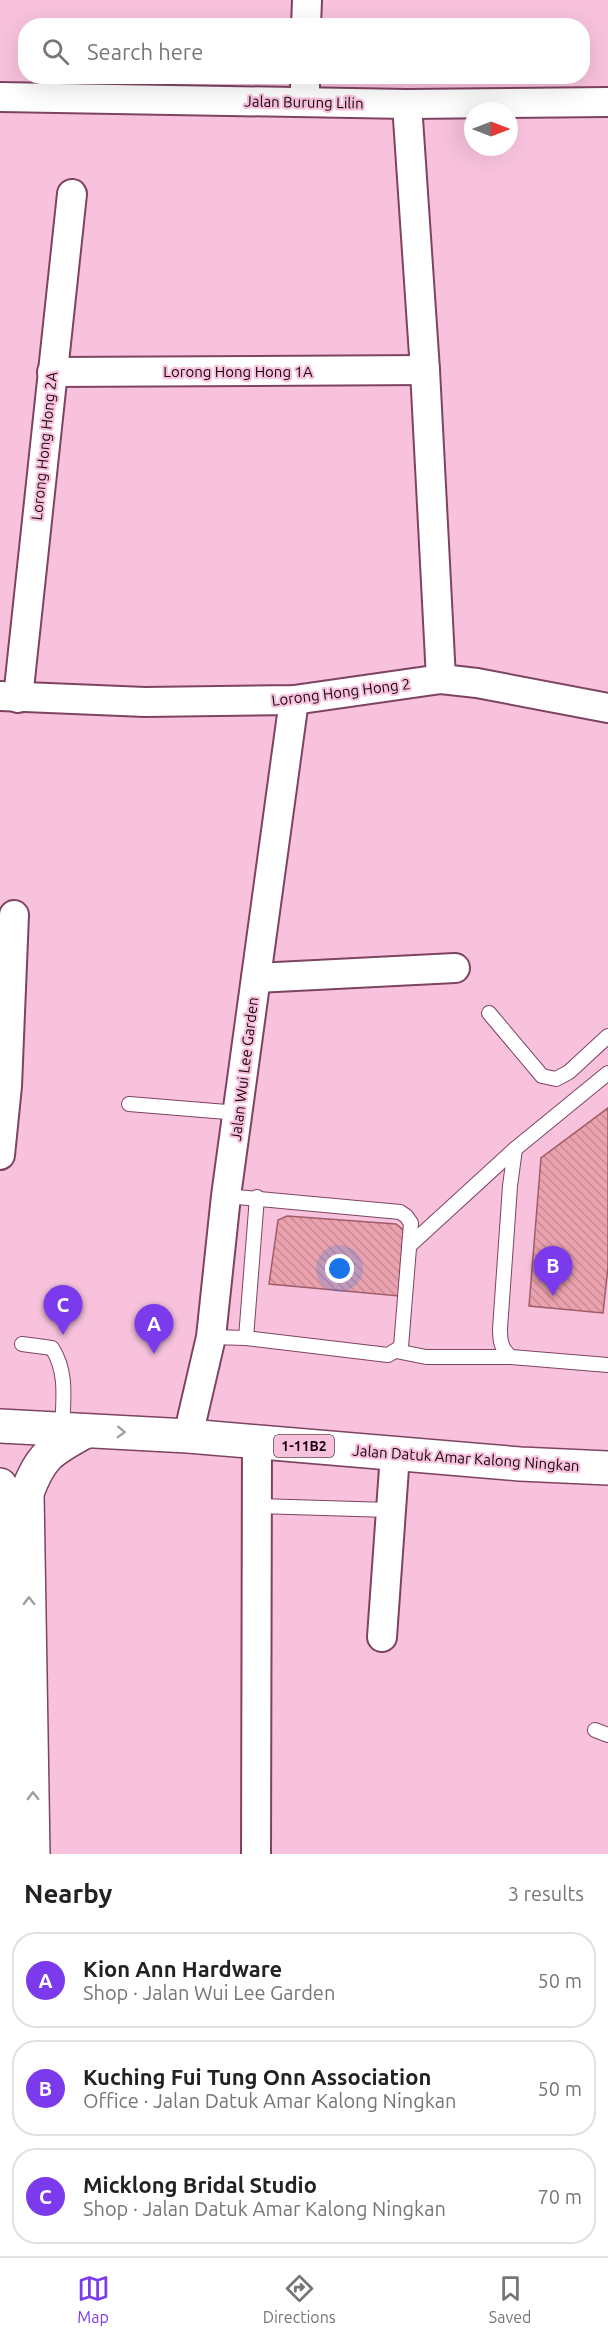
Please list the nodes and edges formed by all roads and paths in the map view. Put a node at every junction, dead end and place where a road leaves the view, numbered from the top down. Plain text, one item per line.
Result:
1 (307, 0) edge
2 (306, 18) edge
3 (305, 89) edge
4 (0, 97) edge
5 (608, 102) edge
6 (406, 104) junction
7 (72, 194) dead end
8 (425, 370) junction
9 (52, 372) junction
10 (441, 679) junction
11 (9, 697) edge
12 (294, 700) junction
13 (608, 708) edge
14 (14, 915) dead end
15 (455, 968) dead end
16 (255, 978) junction
17 (489, 1013) dead end
18 (608, 1036) edge
19 (608, 1073) edge
20 (129, 1104) dead end
21 (239, 1113) junction
22 (515, 1149) junction
23 (0, 1155) edge
24 (226, 1196) junction
25 (257, 1197) junction
26 (409, 1246) junction
27 (211, 1336) junction
28 (246, 1338) junction
29 (22, 1344) dead end
30 (396, 1351) junction
31 (511, 1357) junction
32 (608, 1365) edge
33 (0, 1426) edge
34 (74, 1430) junction
35 (188, 1436) junction
36 (257, 1442) junction
37 (395, 1454) junction
38 (607, 1466) edge
39 (0, 1485) edge
40 (258, 1506) junction
41 (389, 1510) junction
42 (382, 1637) dead end
43 (4, 1854) edge
44 (33, 1854) edge
45 (256, 1854) edge

1 - 2 street
3 - 4 street, Jalan Burung Lilin
3 - 6 street, Jalan Burung Lilin
5 - 6 street, Jalan Burung Lilin
6 - 8 street
7 - 9 street, Lorong Hong Hong 2A
8 - 9 street, Lorong Hong Hong 1A
8 - 10 street
9 - 11 street, Lorong Hong Hong 2A
10 - 12 street, Lorong Hong Hong 2
10 - 13 street, Lorong Hong Hong 2
11 - 12 street, Lorong Hong Hong 2
12 - 16 street, Jalan Wui Lee Garden
14 - 23 street
15 - 16 street
16 - 21 street, Jalan Wui Lee Garden
17 - 18 lane
19 - 22 lane
20 - 21 lane
21 - 24 street, Jalan Wui Lee Garden
22 - 26 lane
22 - 31 lane
24 - 25 lane
24 - 27 street, Jalan Wui Lee Garden
25 - 26 lane
25 - 28 lane
26 - 30 lane
27 - 28 lane
27 - 35 street, Jalan Wui Lee Garden
28 - 30 lane
29 - 34 lane
30 - 31 lane
31 - 32 lane
33 - 34 highway, Jalan Datuk Amar Kalong Ningkan / 1-11B2
34 -> 35 highway, Jalan Datuk Amar Kalong Ningkan / 1-11B2
44 -> 34 highway
35 - 36 highway, Jalan Datuk Amar Kalong Ningkan / 1-11B2
36 - 37 highway, Jalan Datuk Amar Kalong Ningkan / 1-11B2
36 - 40 street
37 - 38 highway, Jalan Datuk Amar Kalong Ningkan / 1-11B2
37 - 41 street
39 - 43 highway
40 - 41 lane
40 - 45 street
41 - 42 street

